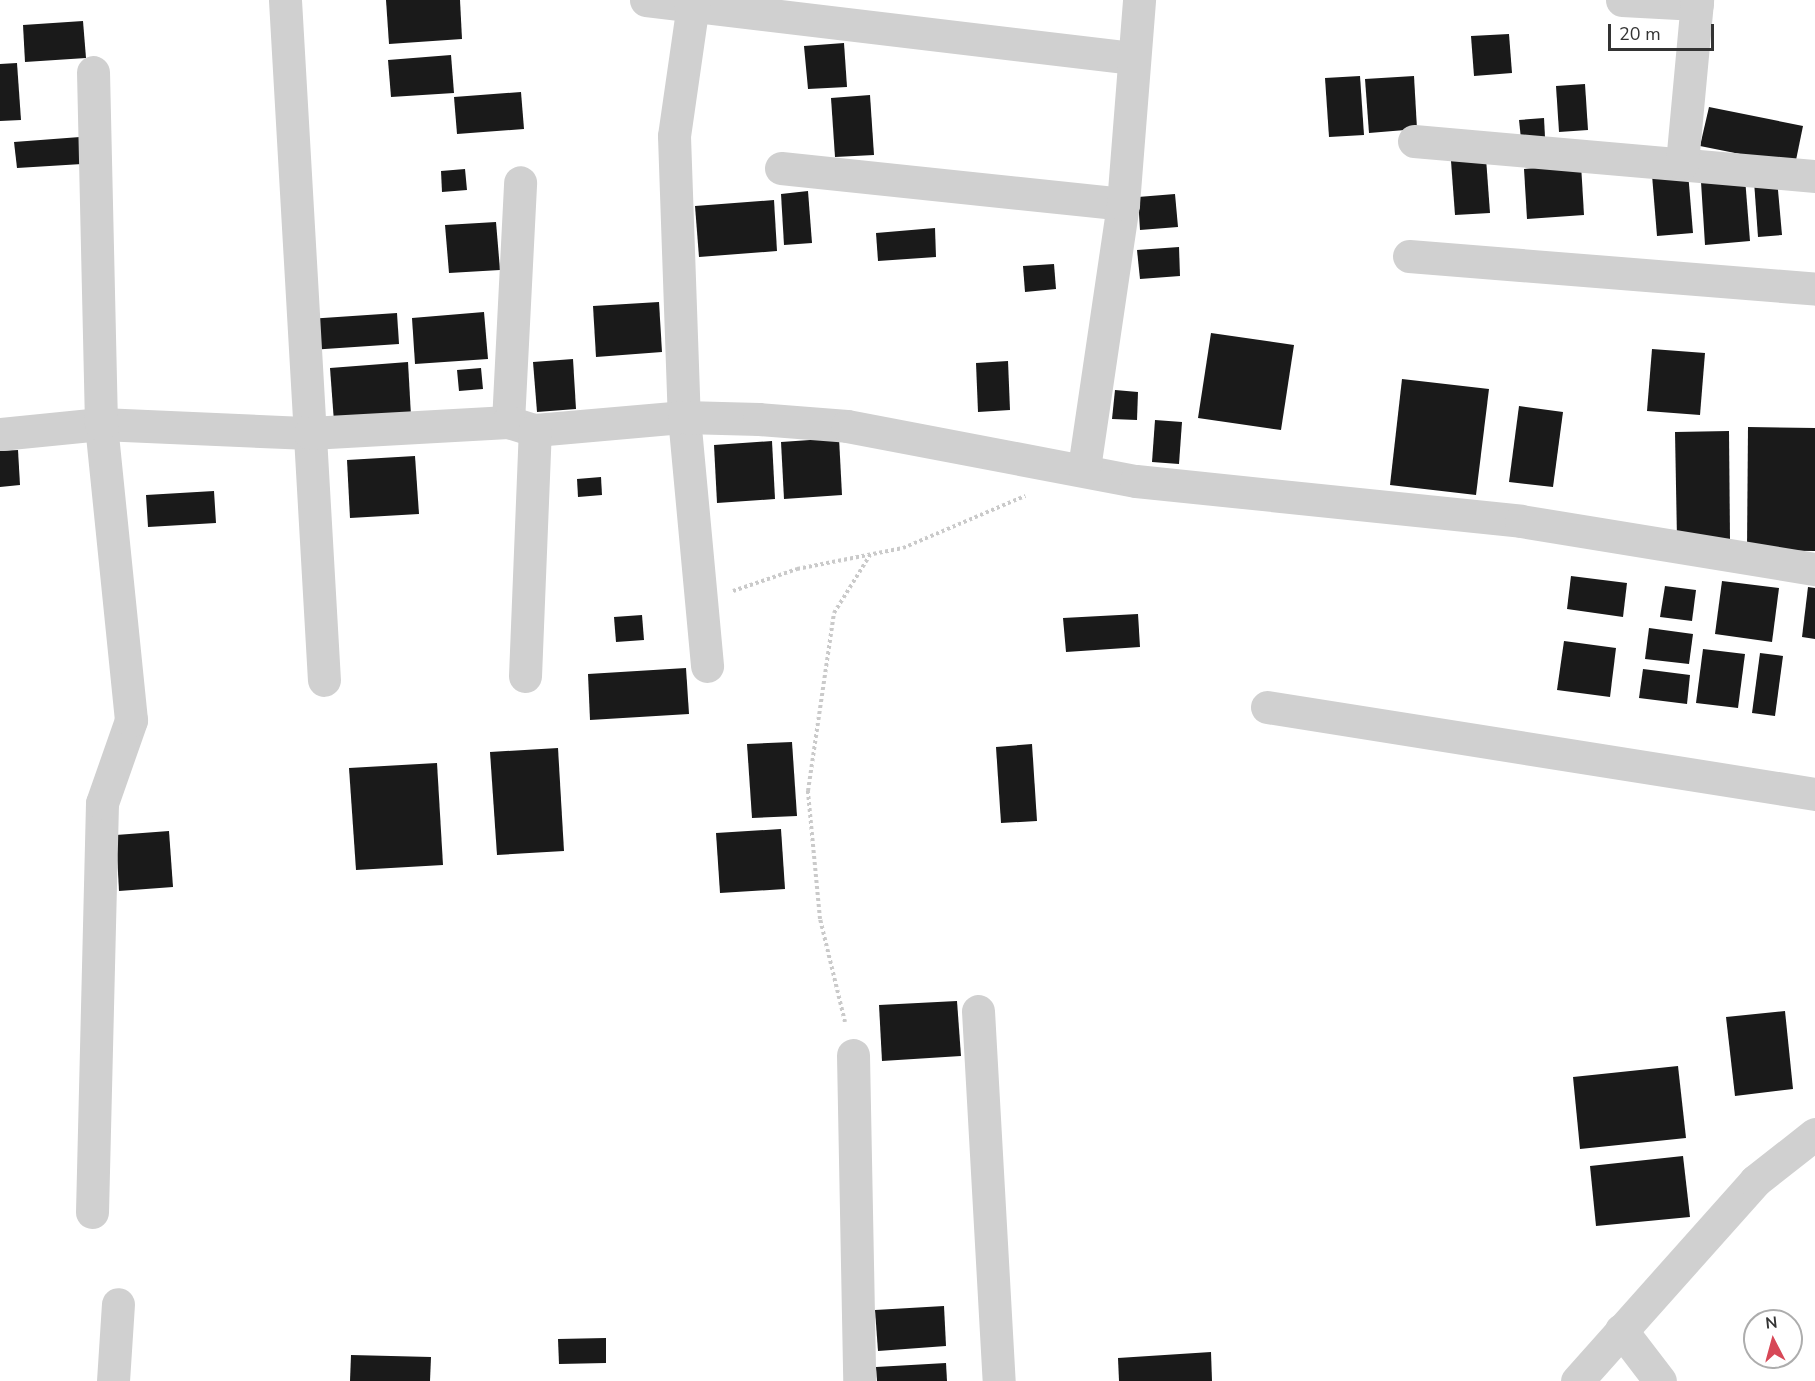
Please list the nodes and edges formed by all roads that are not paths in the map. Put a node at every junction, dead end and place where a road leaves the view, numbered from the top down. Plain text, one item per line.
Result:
1 (285, 0) edge
2 (646, 0) edge
3 (1139, 0) edge
4 (1622, 0) edge
5 (691, 2) edge
6 (1697, 2) edge
7 (1132, 58) junction
8 (93, 72) dead end
9 (1414, 141) dead end
10 (1682, 163) junction
11 (781, 168) dead end
12 (1815, 176) edge
13 (519, 182) dead end
14 (1123, 204) junction
15 (1409, 256) dead end
16 (1815, 289) edge
17 (684, 417) junction
18 (101, 424) junction
19 (522, 426) junction
20 (310, 433) junction
21 (0, 434) edge
22 (1084, 468) junction
23 (1815, 569) edge
24 (707, 666) dead end
25 (525, 676) dead end
26 (324, 680) dead end
27 (1267, 706) dead end
28 (1815, 794) edge
29 (978, 1011) dead end
30 (853, 1055) road end
31 (1815, 1134) edge
32 (92, 1212) dead end
33 (118, 1304) dead end
34 (1621, 1330) junction
35 (113, 1381) edge
36 (859, 1381) edge
37 (999, 1381) edge
38 (1577, 1381) edge
39 (1660, 1381) edge

1 - 20 street
2 - 5 street
3 - 7 street
4 - 6 street
5 - 7 street
5 - 17 street
6 - 10 street
7 - 14 street
8 - 18 street
9 - 10 street
10 - 12 street
11 - 14 street
13 - 19 street
14 - 22 street
15 - 16 street
17 - 19 street
17 - 22 street
17 - 24 street
18 - 20 street
18 - 21 street
18 - 32 street
19 - 20 street
19 - 25 street
20 - 26 street
22 - 23 street
27 - 28 street
29 - 37 street
30 - 36 street
31 - 34 street
33 - 35 street
34 - 38 street
34 - 39 street

